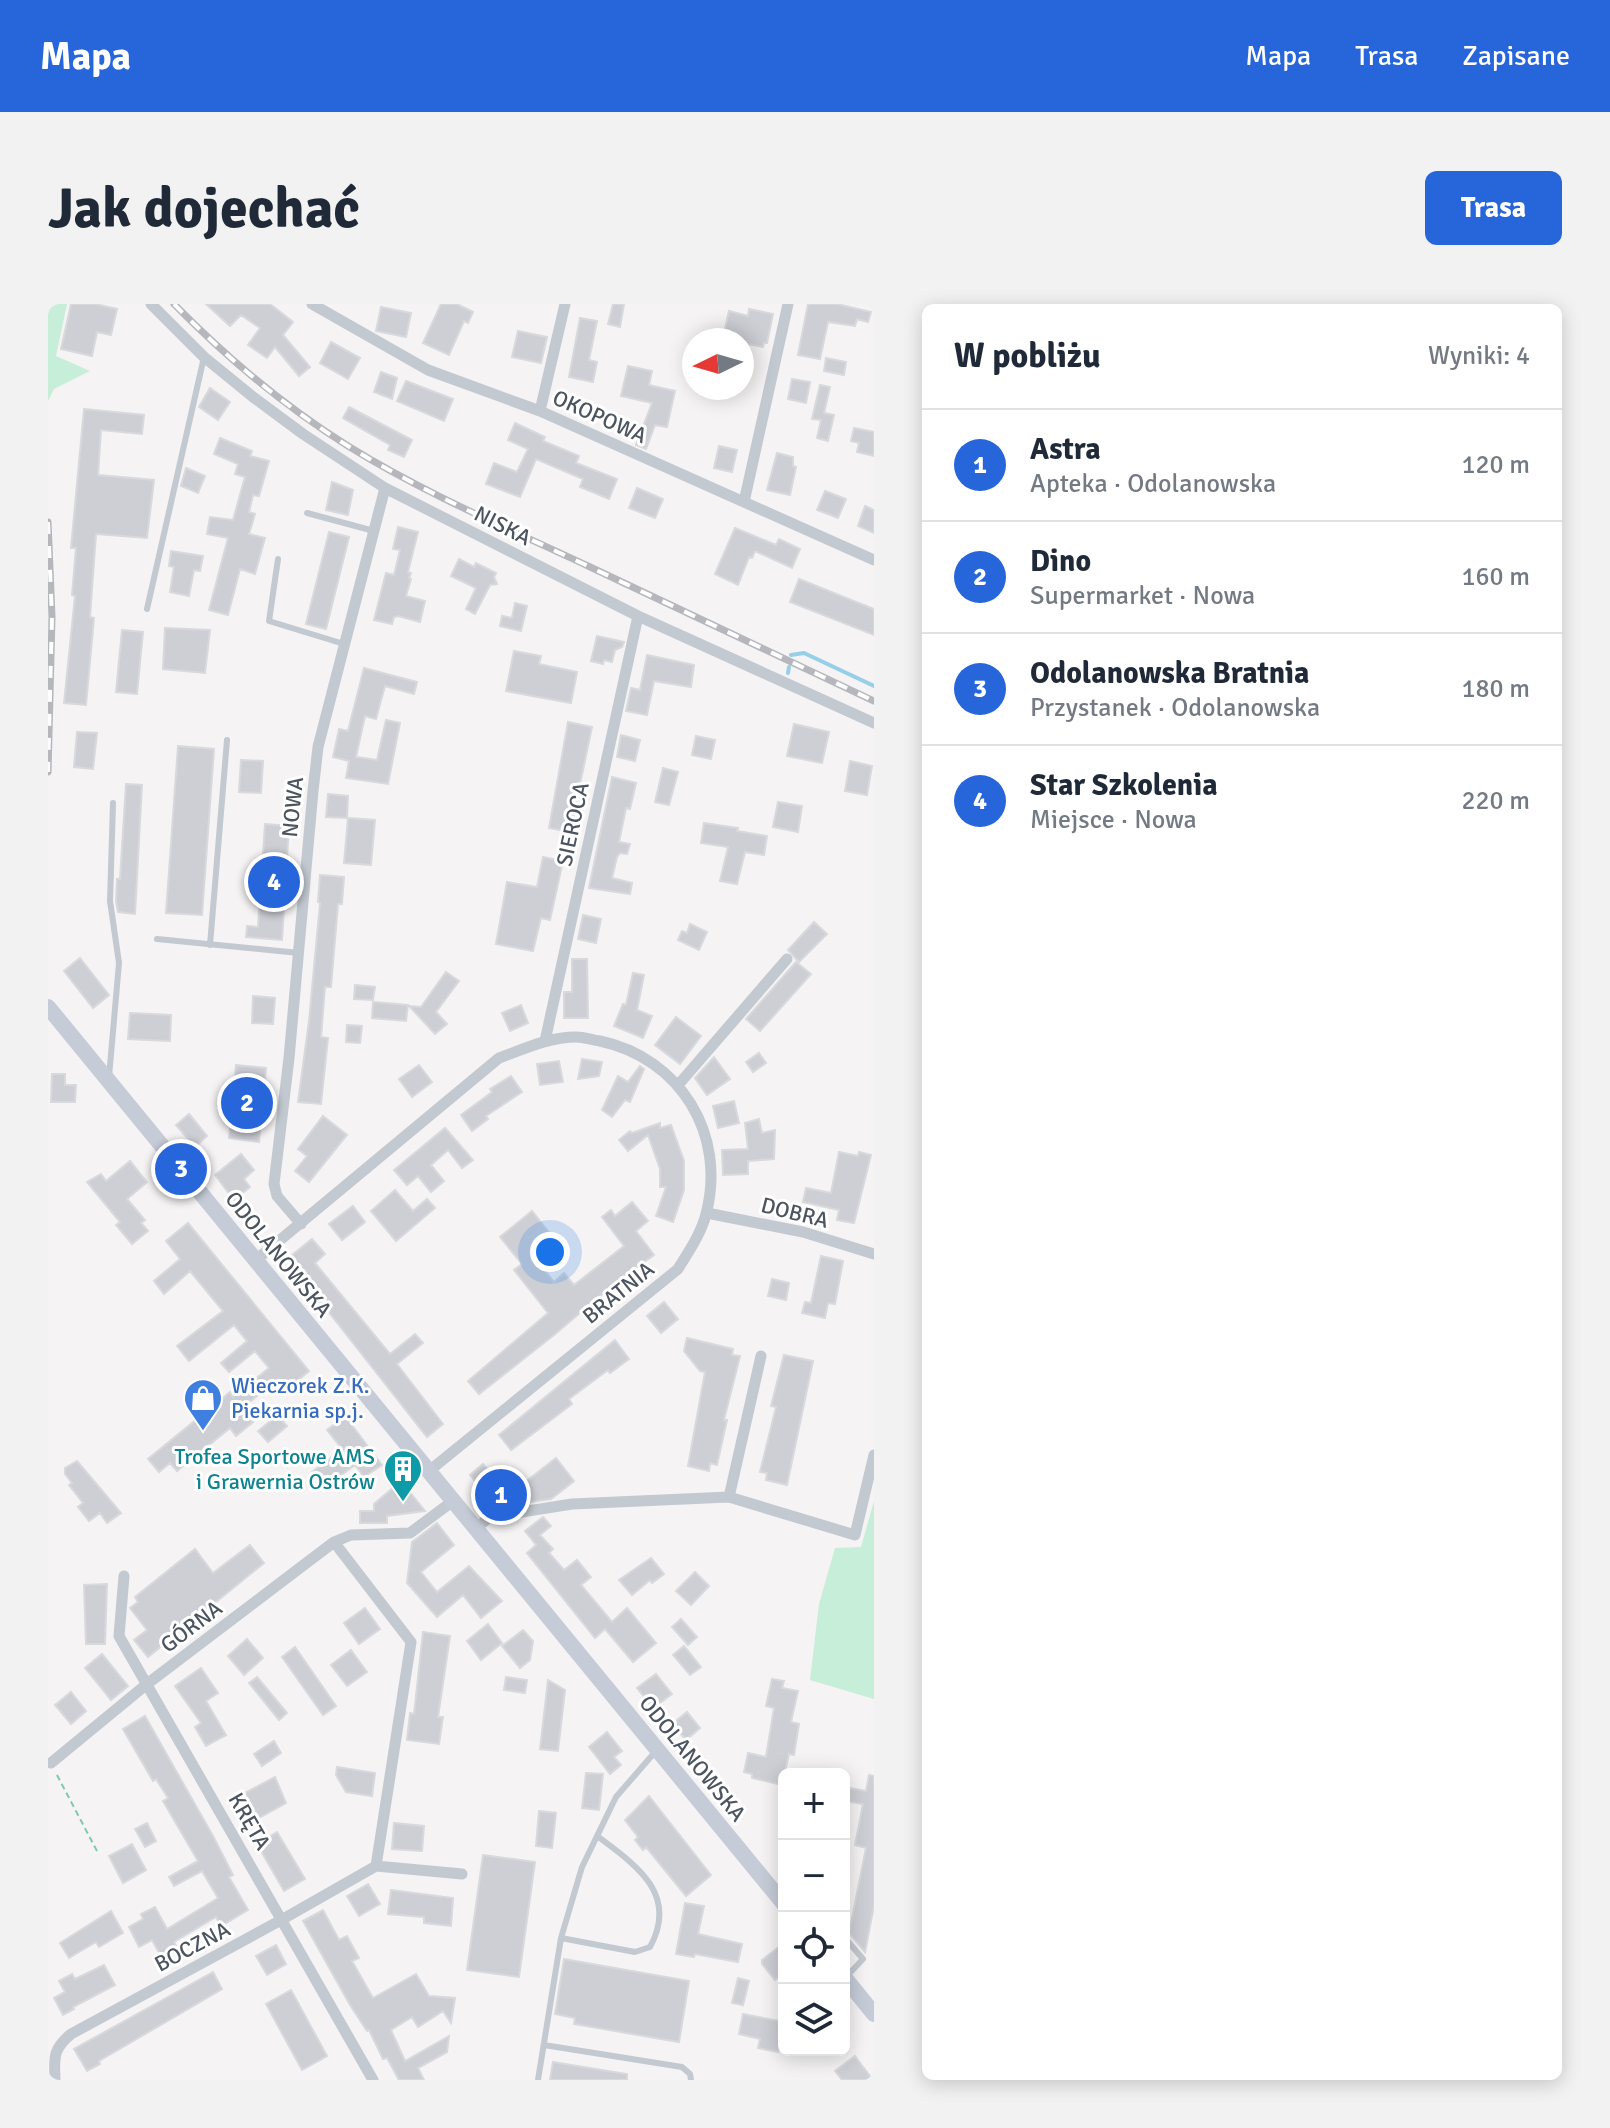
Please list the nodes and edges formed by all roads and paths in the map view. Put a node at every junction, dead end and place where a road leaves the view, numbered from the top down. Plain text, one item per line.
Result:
1 (151, 304) edge
2 (565, 304) edge
3 (788, 304) edge
4 (317, 305) edge
5 (204, 357) junction
6 (540, 411) junction
7 (385, 488) junction
8 (744, 502) junction
9 (307, 513) dead end
10 (374, 531) junction
11 (278, 559) dead end
12 (874, 560) edge
13 (147, 609) dead end
14 (638, 616) junction
15 (344, 644) junction
16 (874, 723) edge
17 (227, 740) dead end
18 (113, 803) dead end
19 (157, 939) dead end
20 (210, 945) junction
21 (299, 953) junction
22 (787, 959) dead end
23 (48, 1007) edge
24 (545, 1041) junction
25 (109, 1081) junction
26 (679, 1084) junction
27 (707, 1213) junction
28 (301, 1224) junction
29 (874, 1254) edge
30 (256, 1260) junction
31 (761, 1356) dead end
32 (874, 1455) edge
33 (429, 1471) junction
34 (729, 1497) junction
35 (453, 1501) junction
36 (476, 1528) junction
37 (334, 1542) junction
38 (124, 1576) dead end
39 (147, 1684) junction
40 (657, 1749) junction
41 (51, 1763) joint
42 (597, 1836) junction
43 (98, 1853) dead end
44 (376, 1866) junction
45 (462, 1874) dead end
46 (778, 1897) edge
47 (283, 1919) junction
48 (561, 1938) junction
49 (850, 1944) edge
50 (850, 1972) edge
51 (849, 1984) edge
52 (874, 2014) edge
53 (544, 2045) junction
54 (55, 2080) edge
55 (373, 2080) edge
56 (538, 2080) edge
57 (691, 2080) edge

1 - 5 street, NISKA
2 - 6 street
3 - 8 street
4 - 6 street, OKOPOWA
5 - 7 street, NISKA
5 - 13 lane
6 - 8 street, OKOPOWA
7 - 10 street, NOWA
7 - 14 street, NISKA
8 - 12 street, OKOPOWA
9 - 10 lane
10 - 15 street, NOWA
11 - 15 lane
14 - 16 street, NISKA
14 - 24 street, SIEROCA
15 - 21 street, NOWA
17 - 20 lane
18 - 25 lane
19 - 20 lane
20 - 21 lane
21 - 28 street, NOWA
22 - 26 street
23 - 25 main road, ODOLANOWSKA
24 - 26 street, BRATNIA
24 - 28 street, BRATNIA
25 - 30 main road, ODOLANOWSKA
26 - 27 street, BRATNIA
27 - 29 street, DOBRA
27 - 33 street, BRATNIA
28 - 30 street, BRATNIA
30 - 33 main road, ODOLANOWSKA
31 - 34 street
32 - 34 street
33 - 35 main road, ODOLANOWSKA
34 - 36 street
35 - 36 main road, ODOLANOWSKA
35 - 37 street, GÓRNA
36 - 40 main road, ODOLANOWSKA
37 - 39 street, GÓRNA
37 - 44 street
38 - 39 street, KRĘTA
39 - 41 street, GÓRNA
39 - 47 street, KRĘTA
40 - 42 lane
40 - 46 main road, ODOLANOWSKA
41 - 43 path
42 - 48 lane
42 - 48 lane
44 - 45 street
44 - 47 street, BOCZNA
47 - 54 street, BOCZNA
47 - 55 street, KRĘTA
48 - 53 lane
49 - 50 lane
51 - 52 main road
53 - 56 lane
53 - 57 lane

